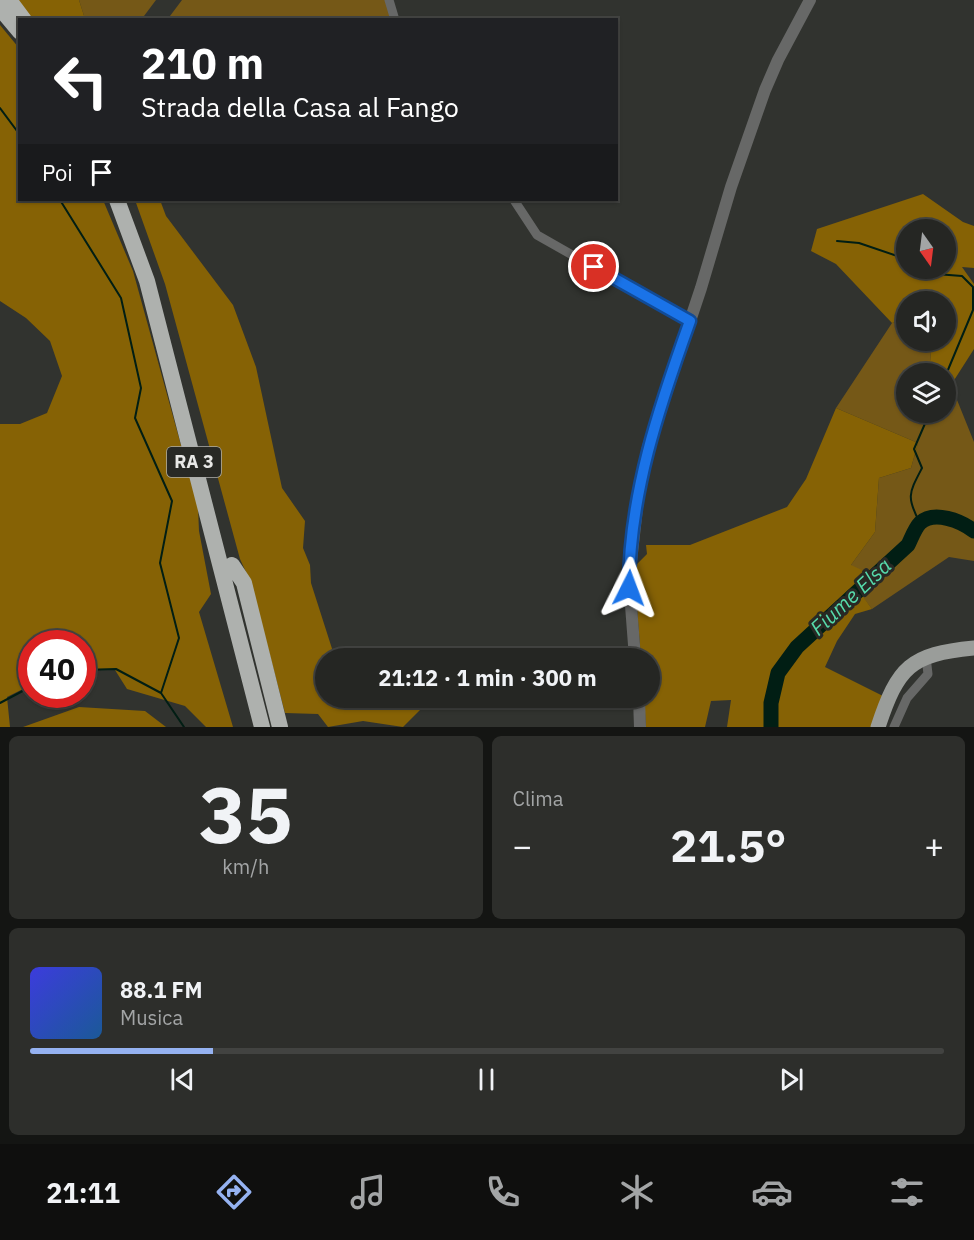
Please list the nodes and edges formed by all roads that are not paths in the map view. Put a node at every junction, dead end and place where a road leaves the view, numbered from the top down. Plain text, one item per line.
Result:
1 (9, 0) edge
2 (389, 0) edge
3 (810, 0) edge
4 (0, 8) edge
5 (22, 18) edge
6 (394, 18) edge
7 (18, 30) edge
8 (117, 201) edge
9 (128, 201) edge
10 (515, 201) edge
11 (690, 321) junction
12 (209, 519) junction
13 (232, 565) junction
14 (634, 648) edge
15 (974, 648) edge
16 (926, 657) junction
17 (639, 708) edge
18 (254, 727) edge
19 (262, 727) edge
20 (273, 727) edge
21 (280, 727) edge
22 (640, 727) edge
23 (878, 727) edge
24 (894, 727) edge

1 - 5 highway
2 - 6 street
3 - 11 street
4 - 7 highway
8 - 12 highway, RA 3
9 - 13 highway, RA 3
10 - 11 street
11 - 14 street
12 - 18 highway
12 - 19 highway, RA 3
13 - 20 highway, RA 3
13 - 21 highway
15 - 16 main road
16 - 23 main road
16 - 24 street
17 - 22 street

